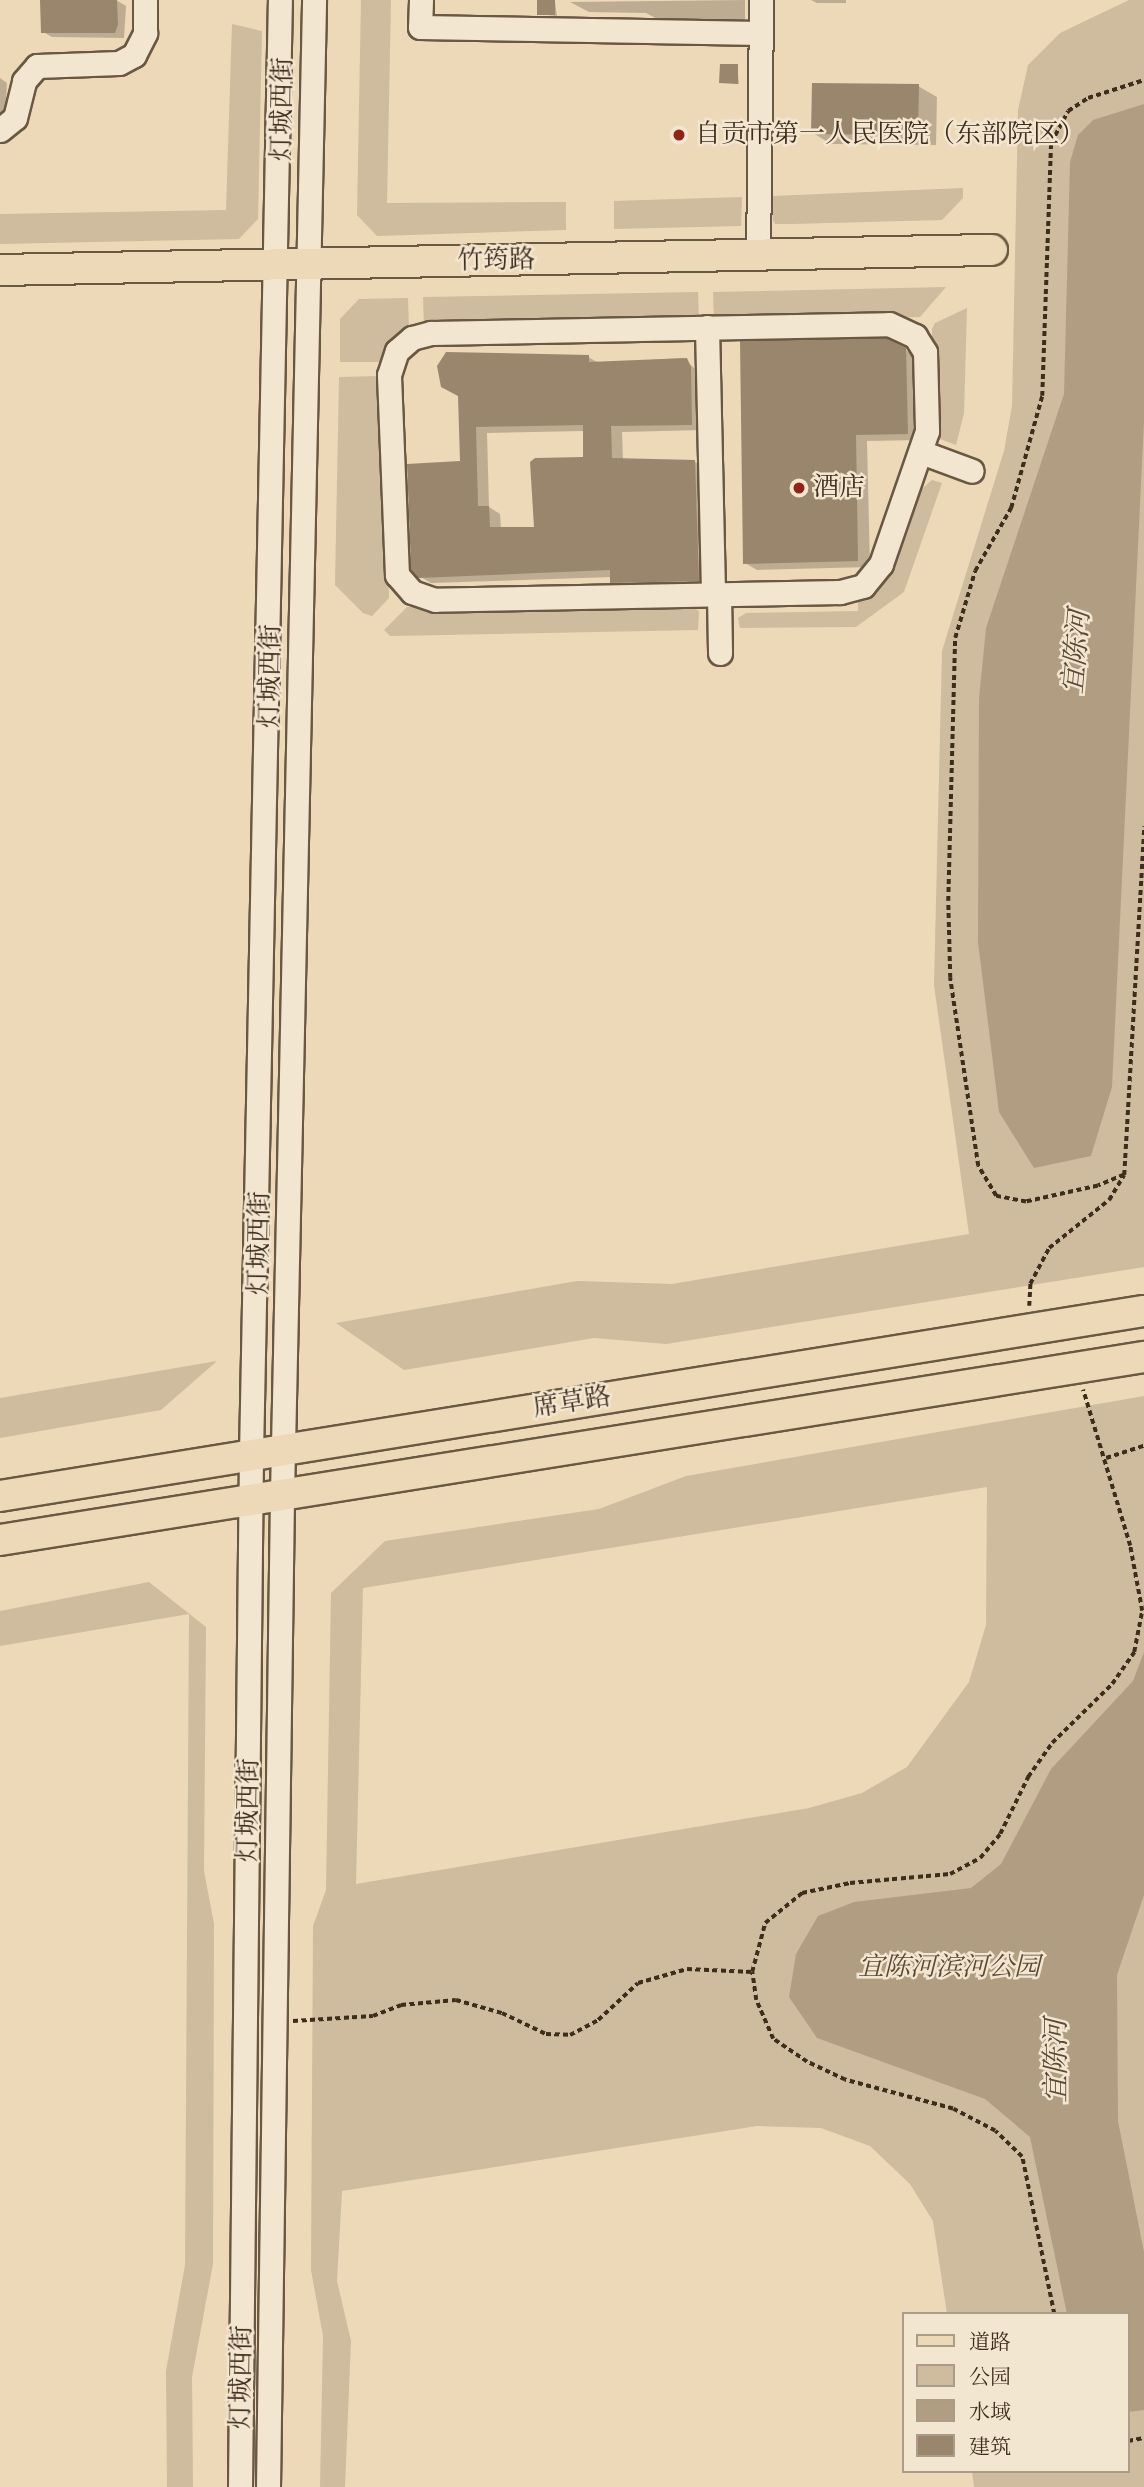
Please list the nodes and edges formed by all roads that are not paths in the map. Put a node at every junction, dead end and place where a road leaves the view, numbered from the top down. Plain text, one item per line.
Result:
1 (280, 0) edge
2 (314, 0) edge
3 (421, 0) edge
4 (761, 0) edge
5 (145, 1) edge
6 (760, 33) junction
7 (0, 130) edge
8 (992, 250) dead end
9 (758, 255) junction
10 (307, 265) junction
11 (275, 266) junction
12 (0, 270) edge
13 (707, 327) junction
14 (921, 452) junction
15 (972, 471) dead end
16 (716, 594) junction
17 (720, 653) dead end
18 (1144, 1311) edge
19 (1144, 1357) edge
20 (284, 1448) junction
21 (251, 1454) junction
22 (282, 1494) junction
23 (0, 1496) edge
24 (251, 1500) junction
25 (0, 1540) edge
26 (240, 2487) edge
27 (268, 2487) edge

1 - 11 street, 灯城西街
2 - 10 street, 灯城西街
3 - 6 street
4 - 6 street
5 - 7 street
6 - 9 street
8 - 9 main road, 竹筠路
9 - 10 main road, 竹筠路
10 - 11 main road, 竹筠路
10 - 20 street, 灯城西街
11 - 12 main road, 竹筠路
11 - 21 street, 灯城西街
13 - 14 street
13 - 16 street
13 - 16 street
14 - 15 street
14 - 16 street
16 - 17 street
18 - 20 main road, 席草路
19 - 22 main road, 席草路
20 - 21 main road, 席草路
20 - 22 street, 灯城西街
21 - 23 main road, 席草路
21 - 24 street, 灯城西街
22 - 24 main road, 席草路
22 - 27 street, 灯城西街
24 - 25 main road, 席草路
24 - 26 street, 灯城西街

